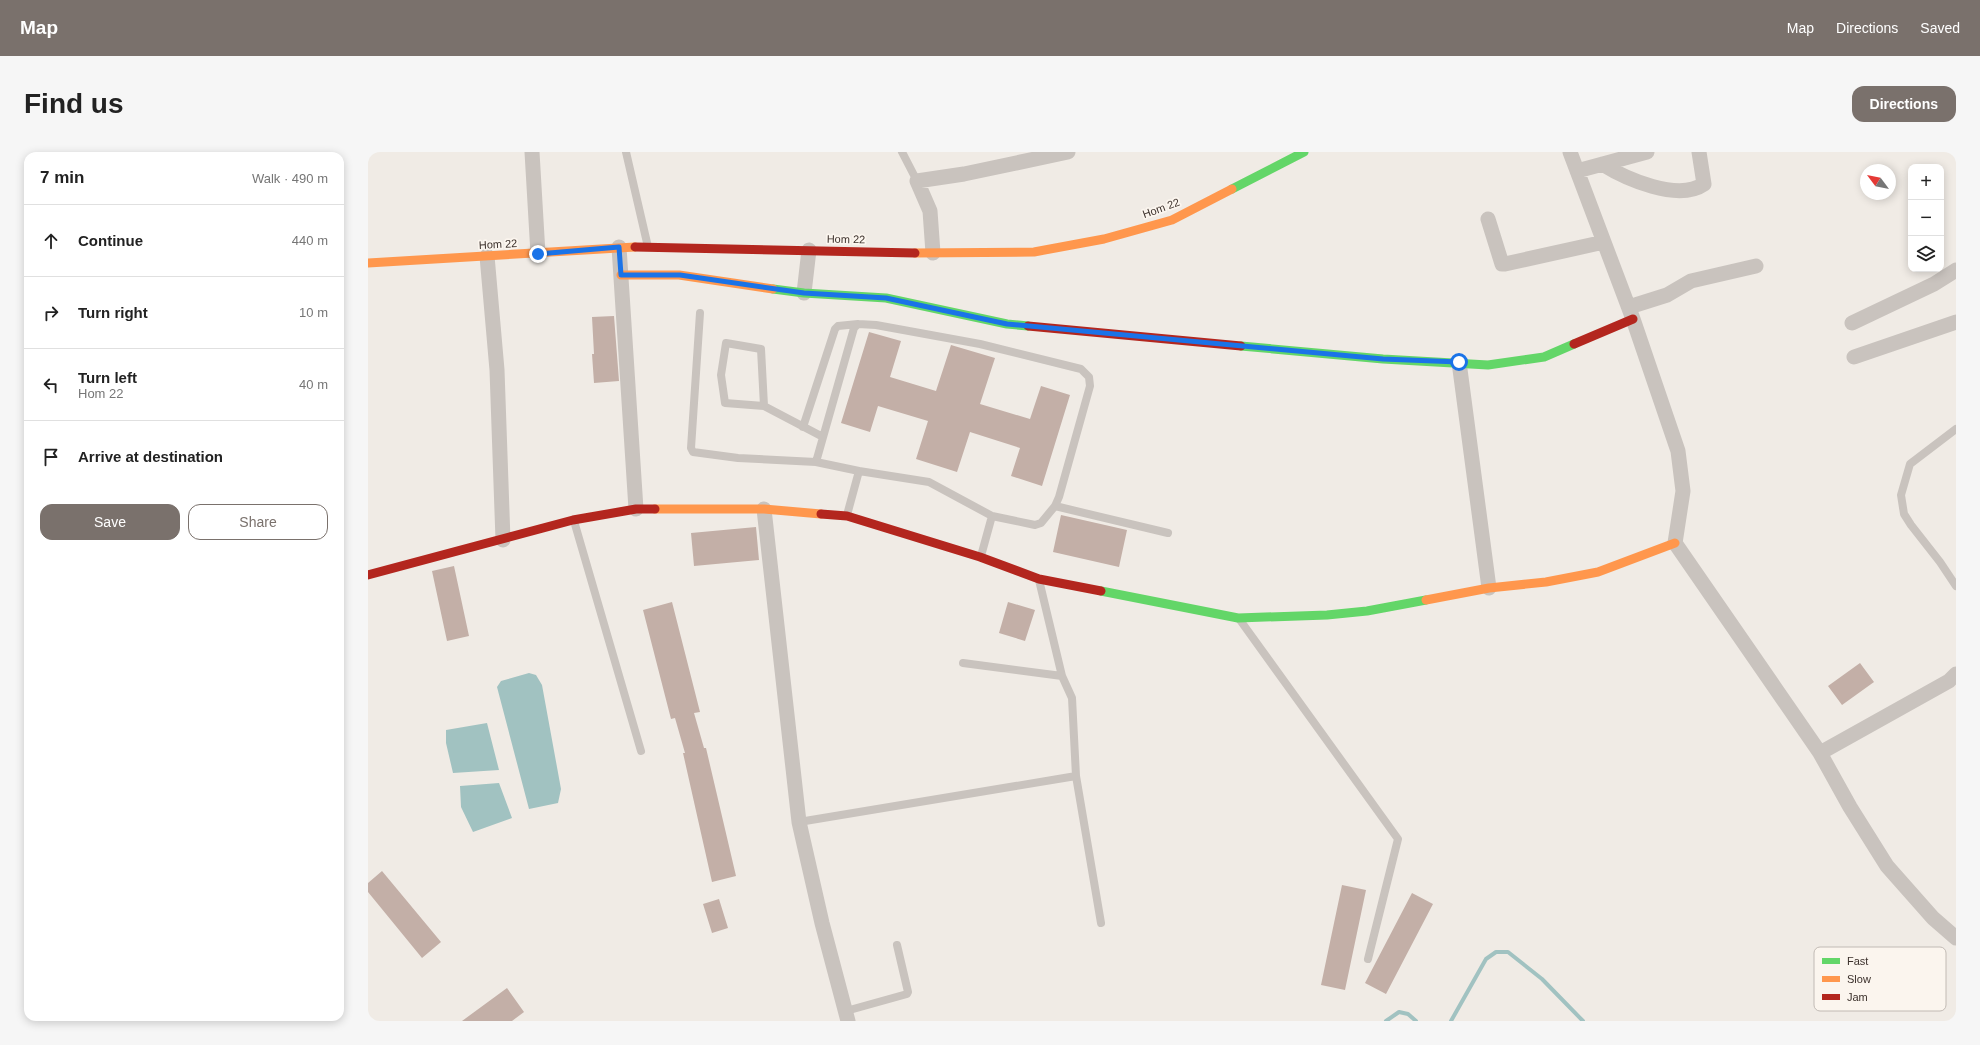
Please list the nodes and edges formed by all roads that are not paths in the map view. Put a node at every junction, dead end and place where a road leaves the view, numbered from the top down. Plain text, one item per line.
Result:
1 (532, 152) edge
2 (626, 152) edge
3 (902, 152) edge
4 (1304, 152) edge
5 (1570, 152) edge
6 (1647, 152) edge
7 (1700, 152) edge
8 (1058, 153) edge
9 (1602, 164) junction
10 (1577, 171) junction
11 (917, 181) junction
12 (1488, 219) dead end
13 (1604, 242) junction
14 (619, 247) junction
15 (648, 248) junction
16 (809, 250) junction
17 (933, 253) junction
18 (538, 254) junction
19 (487, 256) junction
20 (368, 263) edge
21 (1756, 266) dead end
22 (1956, 270) edge
23 (621, 275) junction
24 (804, 293) junction
25 (1631, 313) junction
26 (700, 314) dead end
27 (1956, 322) edge
28 (1852, 323) dead end
29 (858, 324) junction
30 (1854, 357) dead end
31 (1459, 362) junction
32 (764, 406) junction
33 (803, 427) junction
34 (1956, 429) edge
35 (823, 437) junction
36 (816, 462) junction
37 (859, 471) junction
38 (1055, 506) junction
39 (636, 509) junction
40 (764, 509) junction
41 (847, 516) junction
42 (992, 516) junction
43 (573, 520) junction
44 (1168, 533) dead end
45 (503, 540) junction
46 (1675, 543) junction
47 (980, 557) junction
48 (368, 575) edge
49 (1039, 579) junction
50 (1956, 586) edge
51 (1489, 588) junction
52 (1238, 618) junction
53 (964, 664) dead end
54 (1956, 674) edge
55 (1062, 676) junction
56 (641, 750) dead end
57 (1820, 753) junction
58 (1076, 776) junction
59 (799, 822) junction
60 (1100, 923) dead end
61 (1956, 938) edge
62 (897, 945) dead end
63 (1368, 959) dead end
64 (847, 1016) edge

1 - 18 street
2 - 15 lane
3 - 11 lane
4 - 17 street, Hom 22
5 - 10 street
6 - 9 street
7 - 9 street
8 - 11 street
9 - 10 street
10 - 13 street
11 - 17 street
12 - 13 street
13 - 25 street
14 - 15 street, Hom 22
14 - 18 street, Hom 22
14 - 23 street
15 - 16 street, Hom 22
16 - 17 street, Hom 22
16 - 24 street
18 - 19 street, Hom 22
19 - 20 street, Hom 22
19 - 45 street
21 - 25 street
22 - 28 street
23 - 24 street
23 - 39 street
24 - 31 street
25 - 31 street
25 - 46 street
26 - 36 lane
27 - 30 street
29 - 33 lane
29 - 35 lane
29 - 38 lane
31 - 51 street
32 - 32 lane
32 - 33 lane
33 - 35 lane
34 - 50 lane
35 - 36 lane
36 - 37 lane
37 - 41 lane
37 - 42 lane
38 - 42 lane
38 - 44 lane
39 - 40 street
39 - 43 street
40 - 41 street
40 - 59 street
41 - 47 street
42 - 47 lane
43 - 45 street
43 - 56 lane
45 - 48 street
46 - 51 street
46 - 57 street
47 - 49 street
49 - 52 street
49 - 55 lane
51 - 52 street
52 - 63 lane
53 - 55 lane
54 - 57 street
55 - 58 lane
57 - 61 street
58 - 59 lane
58 - 60 lane
59 - 64 street
62 - 64 lane

